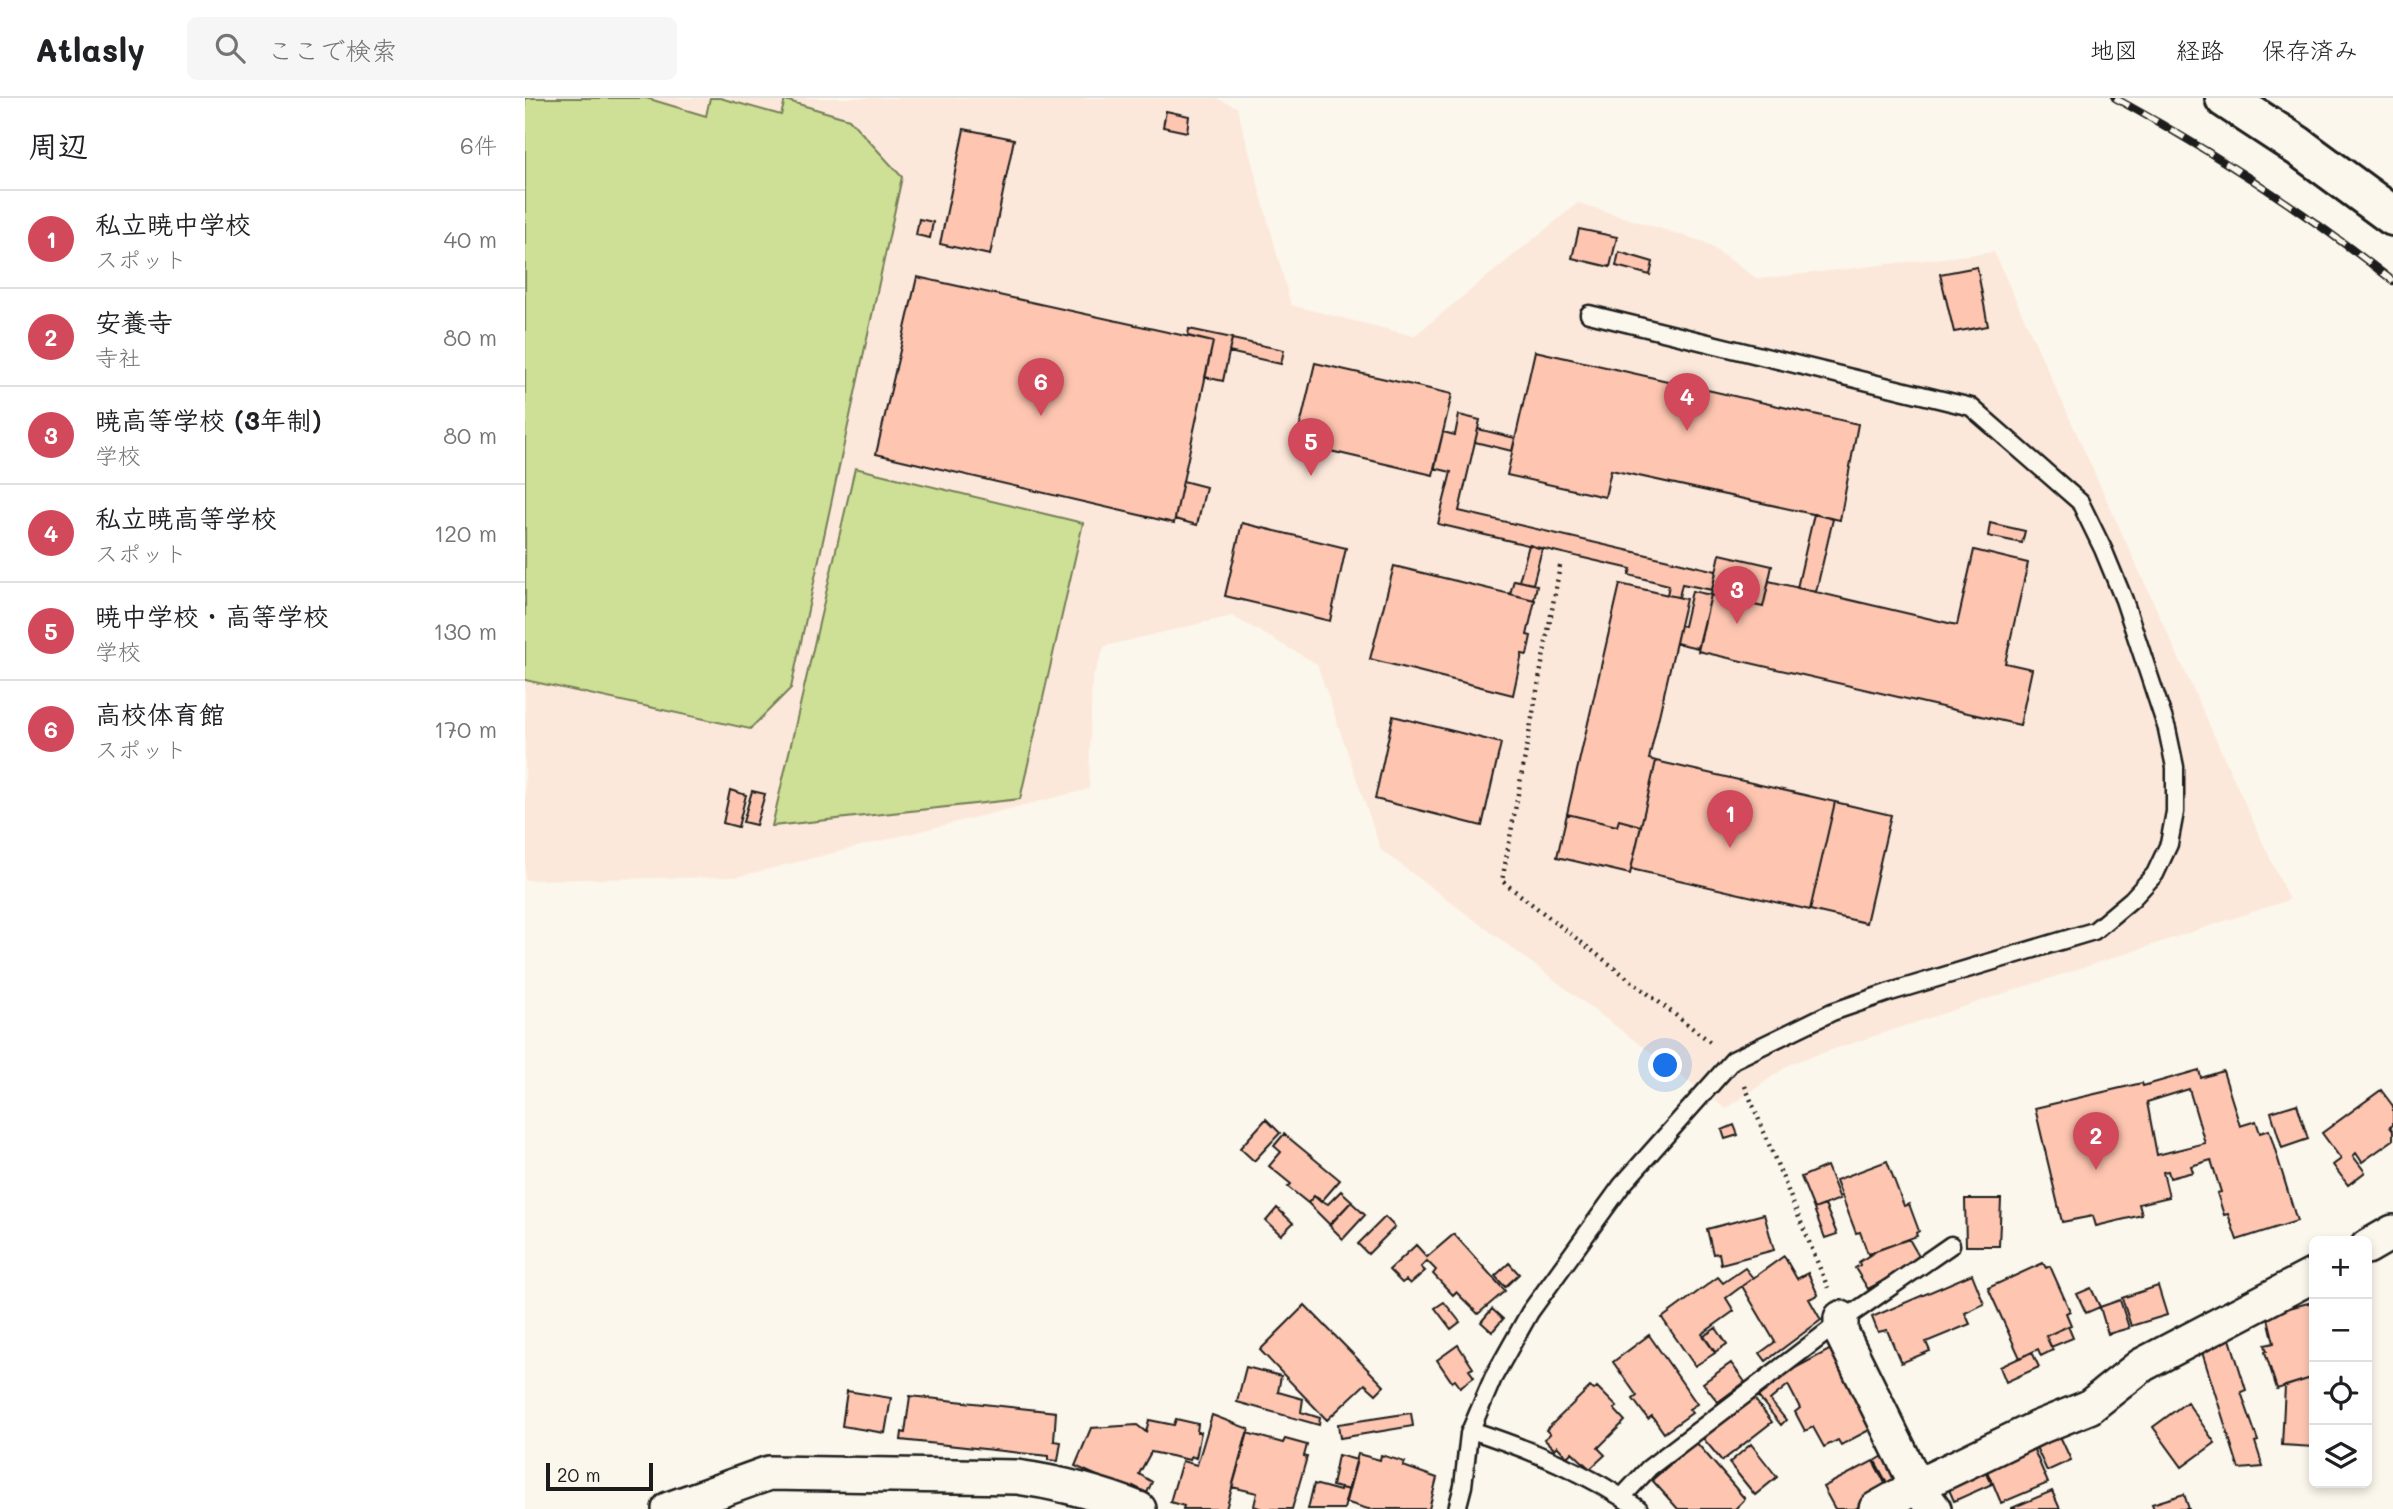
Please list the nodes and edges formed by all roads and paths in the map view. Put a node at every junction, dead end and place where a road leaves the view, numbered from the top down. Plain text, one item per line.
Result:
1 (2225, 98) edge
2 (2393, 216) edge
3 (1589, 314) dead end
4 (1560, 566) dead end
5 (1733, 1060) junction
6 (1755, 1110) dead end
7 (2393, 1232) edge
8 (2372, 1244) edge
9 (1951, 1245) dead end
10 (2309, 1278) edge
11 (1840, 1320) junction
12 (1471, 1430) junction
13 (1622, 1497) junction
14 (1925, 1498) edge
15 (669, 1509) edge
16 (1139, 1509) edge
17 (1457, 1509) edge
18 (1639, 1509) edge
19 (1876, 1509) edge

1 - 2 main road
3 - 5 lane
4 - 5 path
5 - 12 lane
6 - 11 path
7 - 8 street
9 - 11 lane
10 - 14 street
11 - 13 lane
11 - 14 street
12 - 13 lane
12 - 17 lane
13 - 18 lane
14 - 19 street
15 - 16 street

